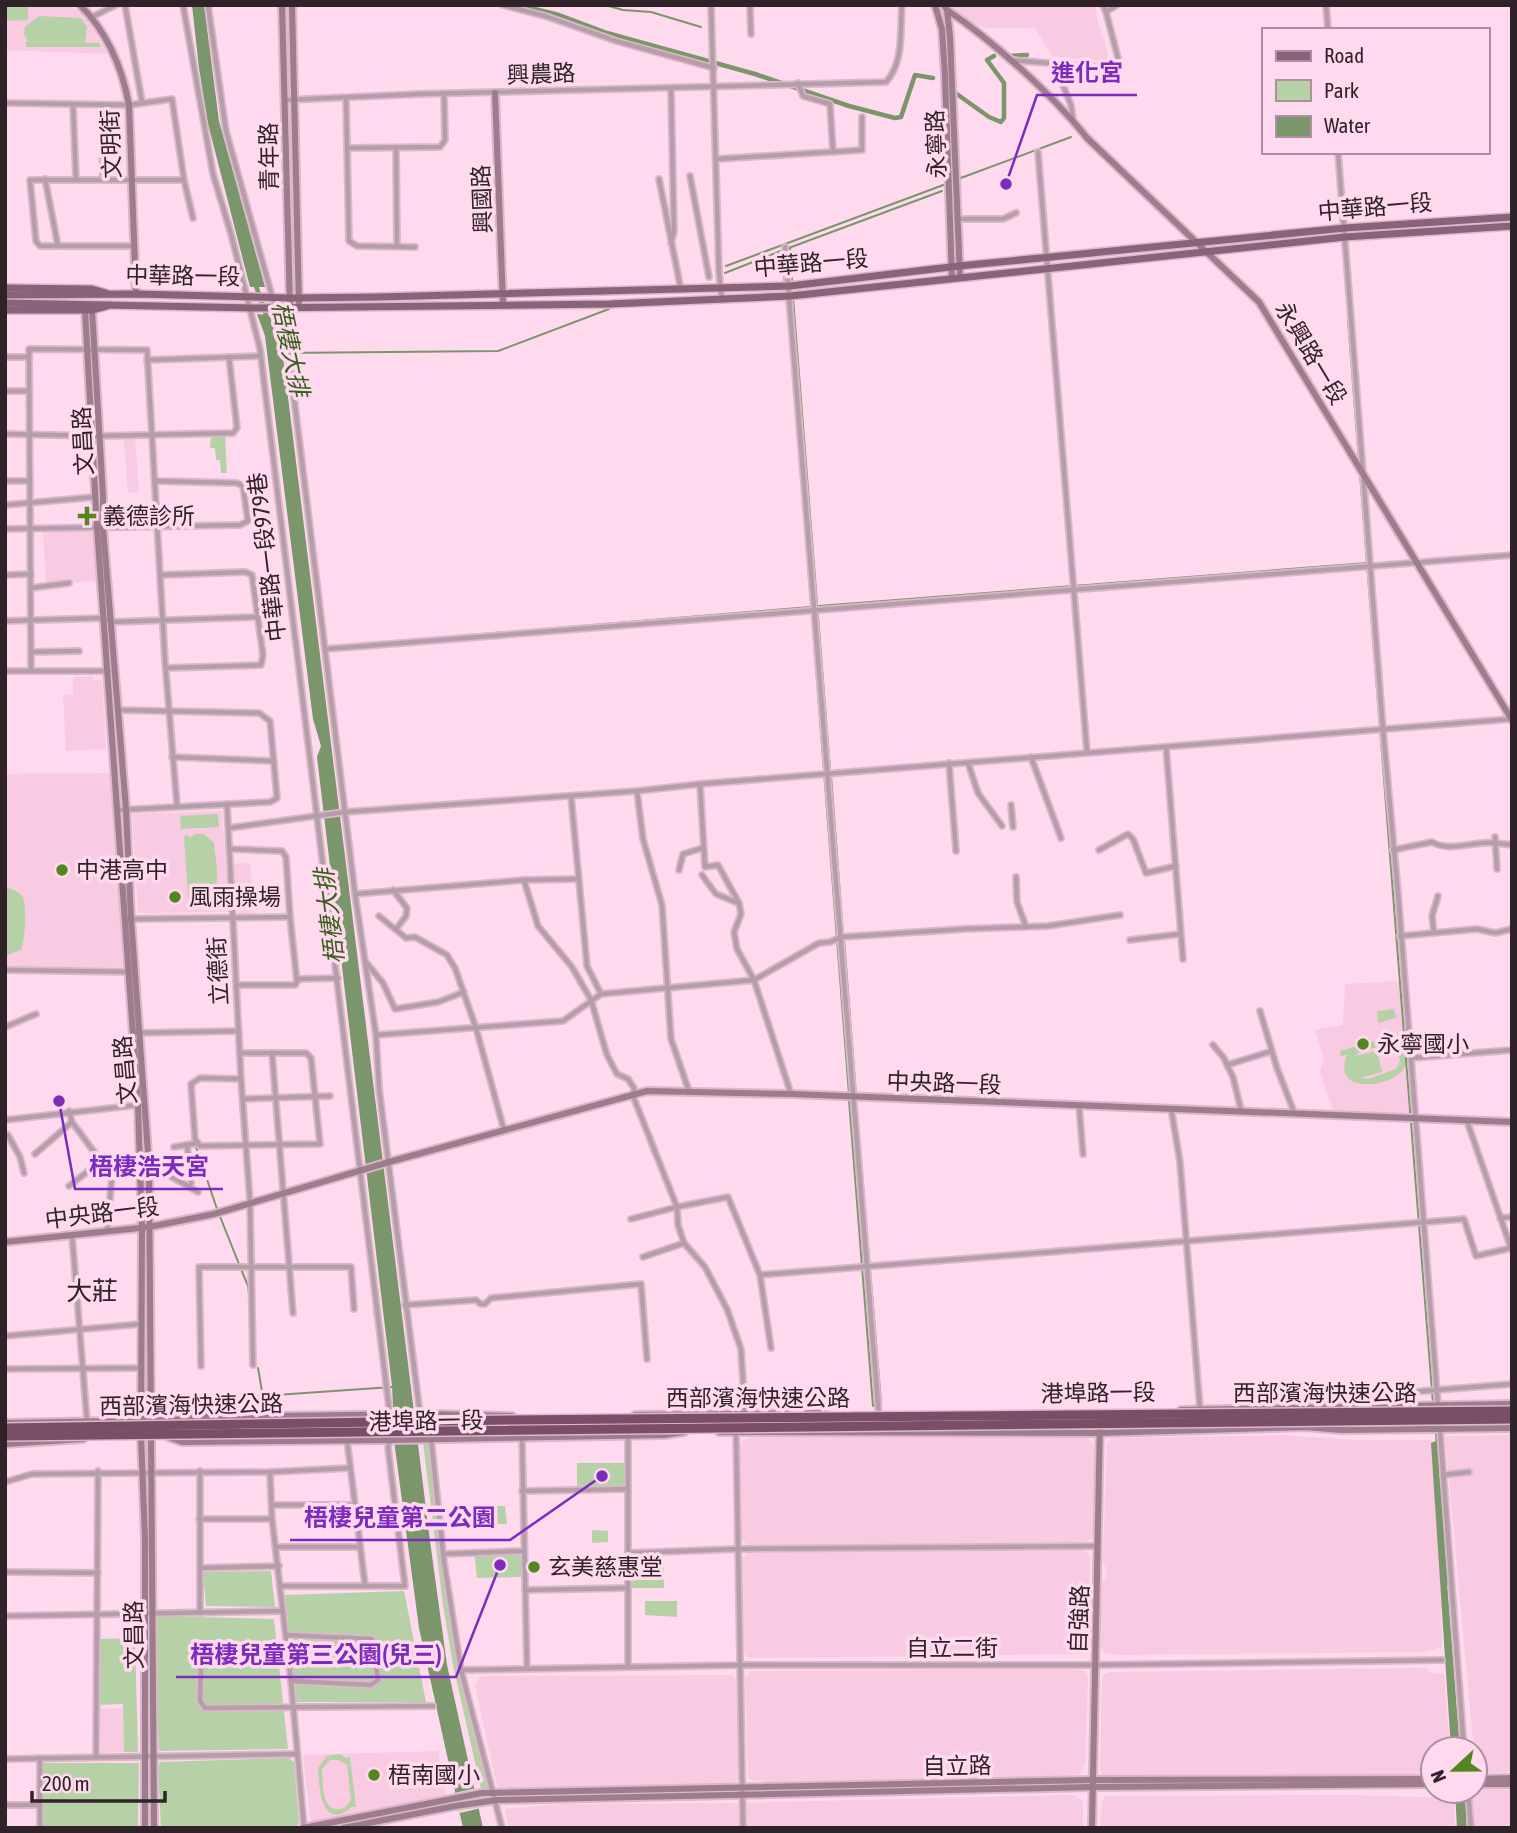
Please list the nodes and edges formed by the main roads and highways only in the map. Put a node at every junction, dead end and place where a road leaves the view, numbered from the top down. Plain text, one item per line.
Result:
1 (1512, 216) edge
2 (1512, 226) edge
3 (1345, 232) junction
4 (5, 288) edge
5 (110, 294) junction
6 (5, 295) edge
7 (64, 299) junction
8 (5, 303) edge
9 (111, 305) junction
10 (5, 310) edge
11 (1512, 1415) edge
12 (174, 1420) road end
13 (510, 1424) junction
14 (5, 1426) edge
15 (5, 1436) edge
16 (169, 1437) road end

1 - 3 main road, 中華路一段
2 - 3 main road, 中華路一段
3 - 5 main road, 中華路一段
3 - 9 main road, 中華路一段
4 - 5 main road, 中華路一段
5 - 7 main road, 中華路一段
6 - 7 main road
7 - 8 main road
7 - 9 main road, 中華路一段
9 - 10 main road, 中華路一段
11 - 13 highway, 西部濱海快速公路, bridge
12 - 13 highway, bridge
13 - 14 highway, 西部濱海快速公路, bridge
13 - 15 highway, 西部濱海快速公路, bridge
13 - 16 highway, bridge

